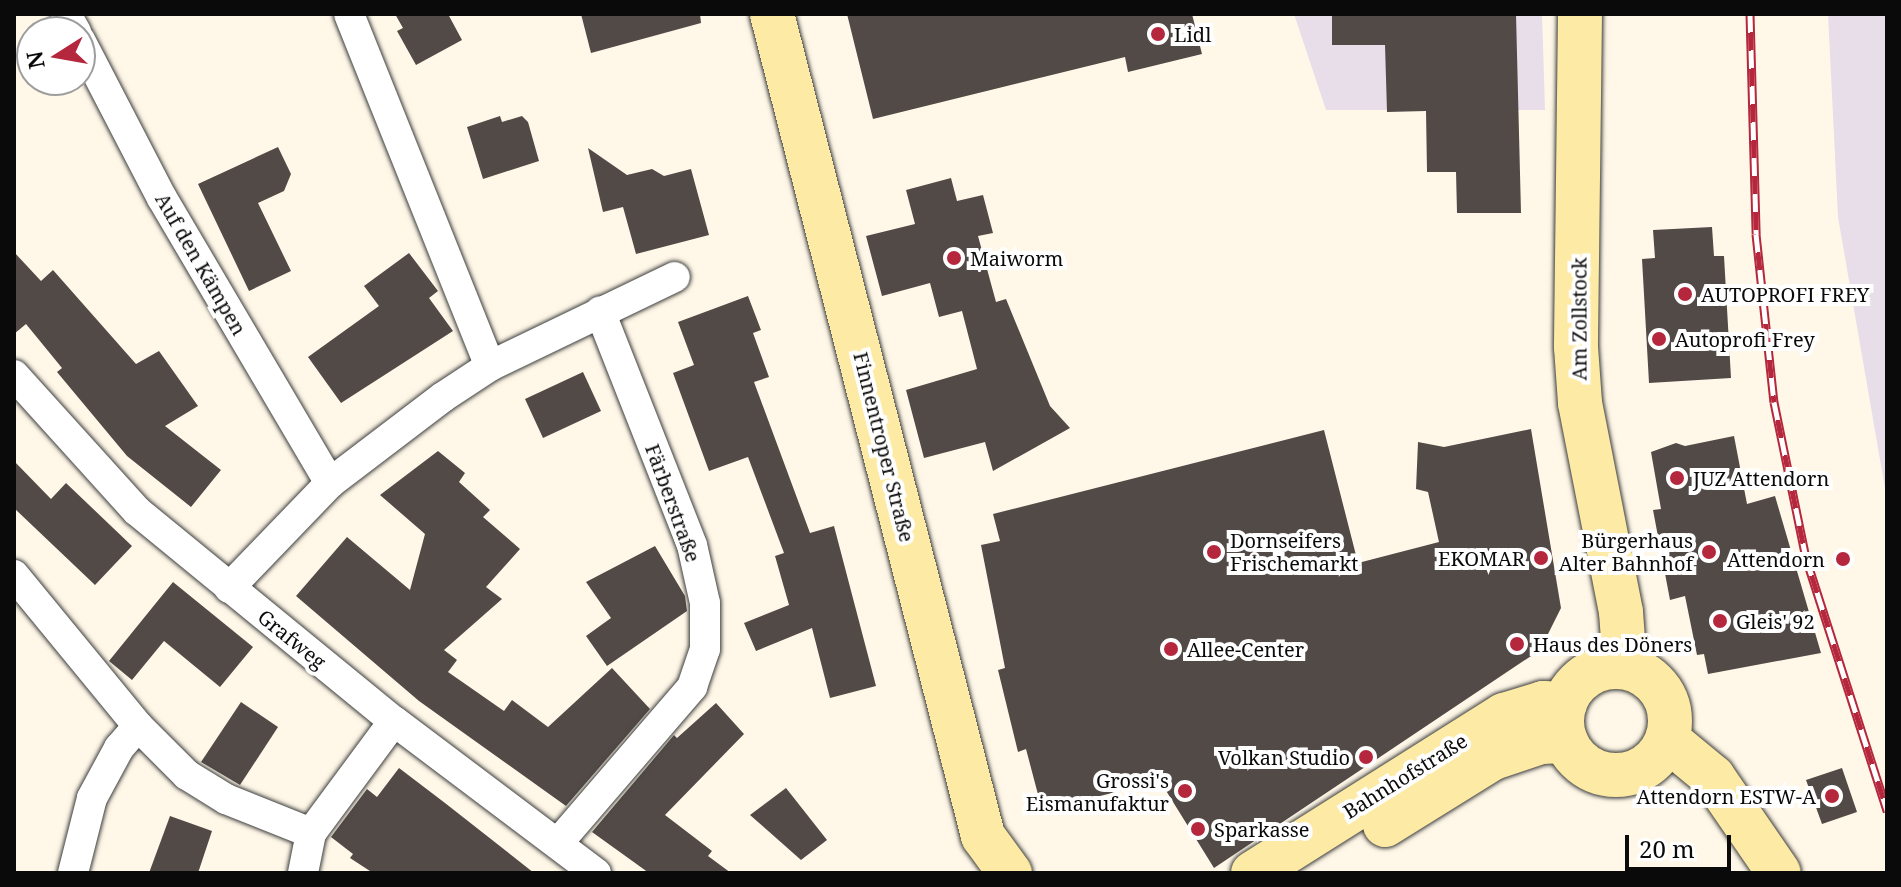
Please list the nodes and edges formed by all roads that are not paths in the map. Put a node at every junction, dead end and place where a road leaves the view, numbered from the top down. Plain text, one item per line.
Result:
1 (349, 14) edge
2 (772, 14) edge
3 (1580, 14) edge
4 (96, 71) edge
5 (675, 277) dead end
6 (600, 311) junction
7 (490, 366) junction
8 (14, 375) edge
9 (330, 483) junction
10 (14, 575) edge
11 (229, 588) junction
12 (1625, 667) junction
13 (394, 721) junction
14 (1566, 723) junction
15 (138, 726) junction
16 (1667, 739) junction
17 (311, 833) junction
18 (558, 843) junction
19 (73, 873) edge
20 (303, 873) edge
21 (596, 873) edge
22 (1010, 873) edge
23 (1253, 873) edge
24 (1309, 873) edge
25 (1779, 873) edge

1 - 7 street
2 - 22 street, Finnentroper Straße
3 - 12 street, Am Zollstock
4 - 9 street, Auf den Kämpen
5 - 6 street
6 - 7 street
6 - 18 street, Färberstraße
7 - 9 street
8 - 11 street, Grafweg
9 - 11 street
10 - 15 street
11 - 13 street, Grafweg
12 - 14 street
12 - 16 street
13 - 17 street
13 - 18 street, Grafweg
14 - 16 street
14 - 23 street, Bahnhofstraße
14 - 24 street, Bahnhofstraße
15 - 17 street
15 - 19 street
16 - 25 street
17 - 20 street
18 - 21 street, Grafweg

